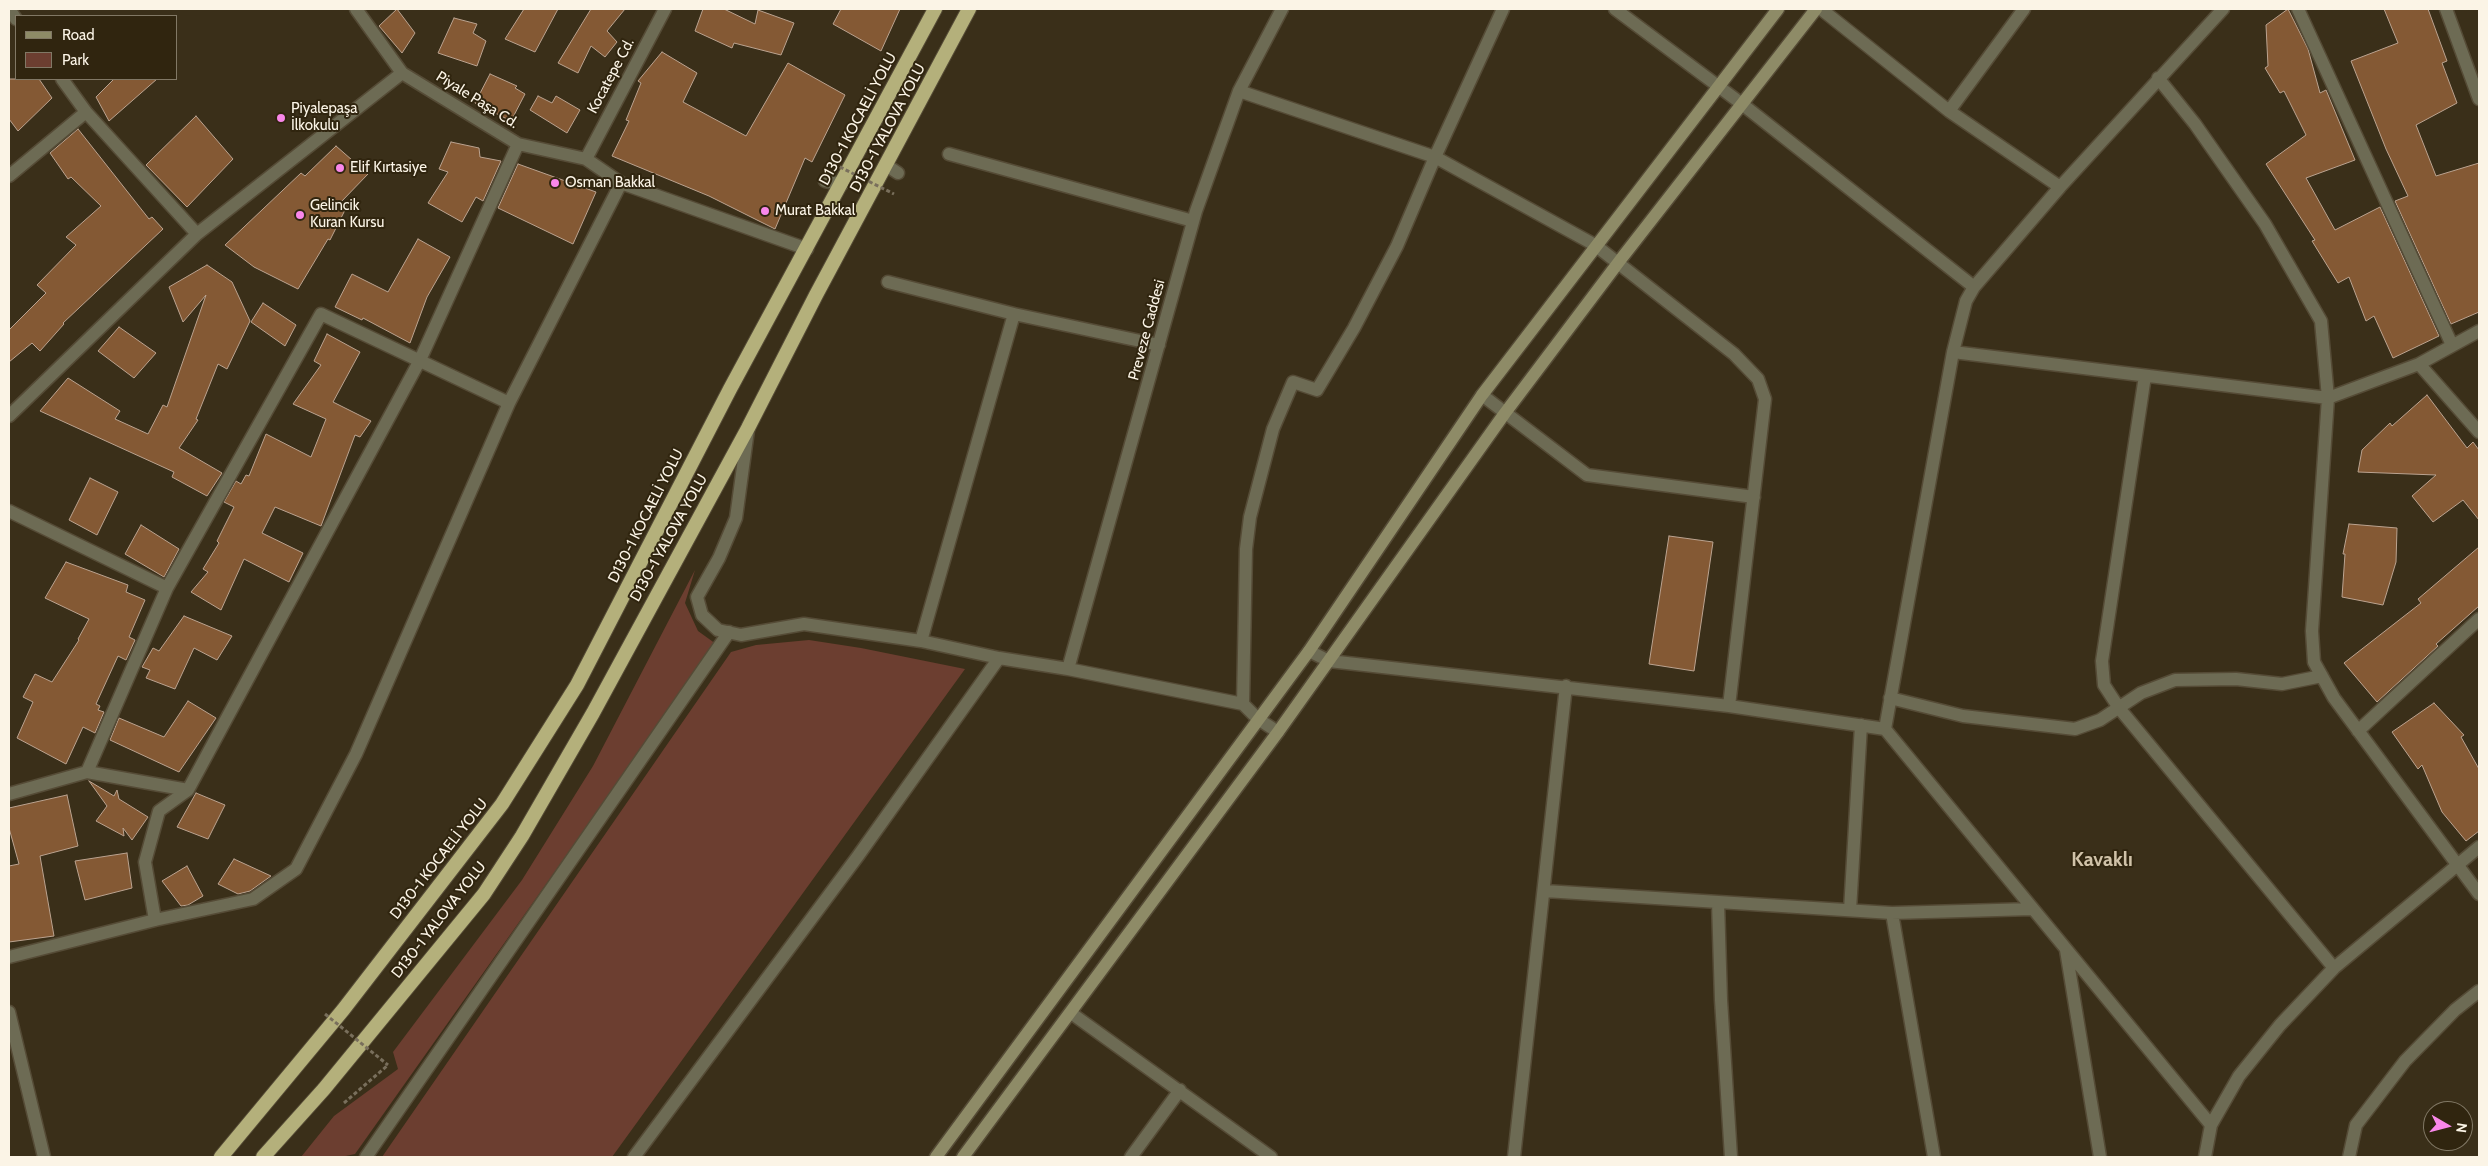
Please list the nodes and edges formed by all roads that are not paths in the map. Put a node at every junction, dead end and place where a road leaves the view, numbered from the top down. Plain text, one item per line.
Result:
1 (356, 9) edge
2 (665, 9) edge
3 (935, 9) edge
4 (969, 9) edge
5 (1281, 9) edge
6 (1503, 9) edge
7 (1615, 9) edge
8 (1778, 9) edge
9 (1816, 9) edge
10 (1820, 9) edge
11 (2024, 9) edge
12 (2223, 9) edge
13 (2298, 9) edge
14 (2446, 9) edge
15 (402, 73) junction
16 (2158, 78) junction
17 (63, 80) edge
18 (1718, 86) junction
19 (1239, 91) junction
20 (2479, 100) edge
21 (1742, 104) junction
22 (1949, 111) junction
23 (86, 112) junction
24 (518, 144) junction
25 (949, 154) dead end
26 (1435, 157) junction
27 (586, 159) junction
28 (9, 176) edge
29 (825, 182) dead end
30 (621, 183) junction
31 (842, 184) junction
32 (2060, 187) junction
33 (1193, 221) junction
34 (197, 234) junction
35 (1595, 245) junction
36 (808, 249) junction
37 (1618, 263) junction
38 (888, 282) dead end
39 (1974, 287) junction
40 (1014, 314) junction
41 (2479, 332) edge
42 (2452, 345) junction
43 (1159, 346) junction
44 (1953, 352) junction
45 (420, 360) junction
46 (2418, 364) junction
47 (2146, 376) junction
48 (1482, 395) junction
49 (2328, 398) junction
50 (509, 403) junction
51 (1505, 413) junction
52 (9, 416) edge
53 (748, 428) junction
54 (2479, 432) edge
55 (1754, 497) junction
56 (9, 511) edge
57 (168, 588) junction
58 (2479, 619) edge
59 (729, 632) junction
60 (921, 641) junction
61 (1308, 651) junction
62 (999, 658) junction
63 (1329, 661) junction
64 (1068, 669) junction
65 (2322, 676) junction
66 (1566, 686) junction
67 (1890, 698) junction
68 (1243, 704) junction
69 (1729, 706) junction
70 (2119, 708) junction
71 (1258, 719) junction
72 (1861, 725) junction
73 (1885, 729) junction
74 (2358, 731) junction
75 (1278, 732) junction
76 (87, 772) junction
77 (188, 790) junction
78 (9, 794) edge
79 (2479, 847) edge
80 (2458, 864) junction
81 (1545, 890) junction
82 (2479, 894) edge
83 (1718, 902) junction
84 (2032, 909) junction
85 (1850, 910) junction
86 (1892, 912) junction
87 (154, 920) junction
88 (2066, 950) junction
89 (9, 957) edge
90 (2334, 968) junction
91 (2479, 991) edge
92 (9, 1012) edge
93 (1071, 1013) junction
94 (1180, 1090) junction
95 (2211, 1125) junction
96 (44, 1157) edge
97 (221, 1157) edge
98 (263, 1157) edge
99 (366, 1157) edge
100 (634, 1157) edge
101 (936, 1157) edge
102 (963, 1157) edge
103 (1131, 1157) edge
104 (1271, 1157) edge
105 (1514, 1157) edge
106 (1731, 1157) edge
107 (1934, 1157) edge
108 (2100, 1157) edge
109 (2205, 1157) edge
110 (2350, 1157) edge

1 - 15 street, Piyale Paşa Cd.
2 - 27 street, Kocatepe Cd.
3 - 31 highway, D130-1 KOCAELİ YOLU
4 - 53 highway, D130-1 YALOVA YOLU
5 - 19 street, Preveze Caddesi
6 - 26 street
7 - 18 street
8 - 18 main road
9 - 21 main road
10 - 22 street
11 - 22 street
12 - 16 street
13 - 42 street
14 - 20 street
15 - 24 street, Piyale Paşa Cd.
15 - 34 street
16 - 32 street
16 - 49 street
17 - 23 street
18 - 21 street
18 - 35 main road
19 - 26 street
19 - 33 street, Preveze Caddesi
21 - 37 main road
21 - 39 street
22 - 32 street
23 - 28 street
23 - 34 street
24 - 27 street, Piyale Paşa Cd.
24 - 45 street
25 - 33 street
26 - 35 street
26 - 68 street
27 - 30 street, Piyale Paşa Cd.
29 - 31 street
30 - 36 street, Piyale Paşa Cd.
30 - 50 street
31 - 36 highway, D130-1 KOCAELİ YOLU
32 - 39 street
33 - 43 street, Preveze Caddesi
34 - 52 street
35 - 37 street
35 - 48 main road
36 - 97 highway, D130-1 KOCAELİ YOLU
37 - 51 main road
37 - 55 street
38 - 40 street
39 - 44 street
40 - 43 street
40 - 60 street
41 - 42 street
42 - 46 street
43 - 64 street, Preveze Caddesi
44 - 47 street
44 - 67 street
45 - 50 street
45 - 57 street
45 - 77 street
46 - 49 street
46 - 54 street
47 - 49 street
47 - 70 street
48 - 51 street
48 - 61 main road
49 - 65 street
50 - 87 street
51 - 55 street
51 - 63 main road
53 - 59 street
53 - 98 highway, D130-1 YALOVA YOLU
55 - 69 street
56 - 57 street
57 - 76 street
58 - 74 street
59 - 60 street
59 - 99 street
60 - 62 street
61 - 63 street
61 - 71 main road
62 - 64 street
62 - 100 street
63 - 66 street
63 - 75 main road
64 - 68 street
65 - 70 street
65 - 74 street
66 - 69 street
66 - 81 street
67 - 70 street
67 - 73 street
68 - 71 street
69 - 72 street
70 - 90 street
71 - 75 street
71 - 101 main road
72 - 73 street
72 - 85 street
73 - 84 street
74 - 80 street
75 - 93 main road
76 - 77 street
76 - 78 street
77 - 87 street
79 - 80 street
80 - 82 street
80 - 90 street
81 - 83 street
81 - 105 street
83 - 85 street
83 - 106 street
84 - 86 street
84 - 88 street
85 - 86 street
86 - 107 street
87 - 89 street
88 - 95 street
88 - 108 street
90 - 95 street
91 - 110 street
92 - 96 street
93 - 94 street
93 - 102 main road
94 - 103 street
94 - 104 street
95 - 109 street

